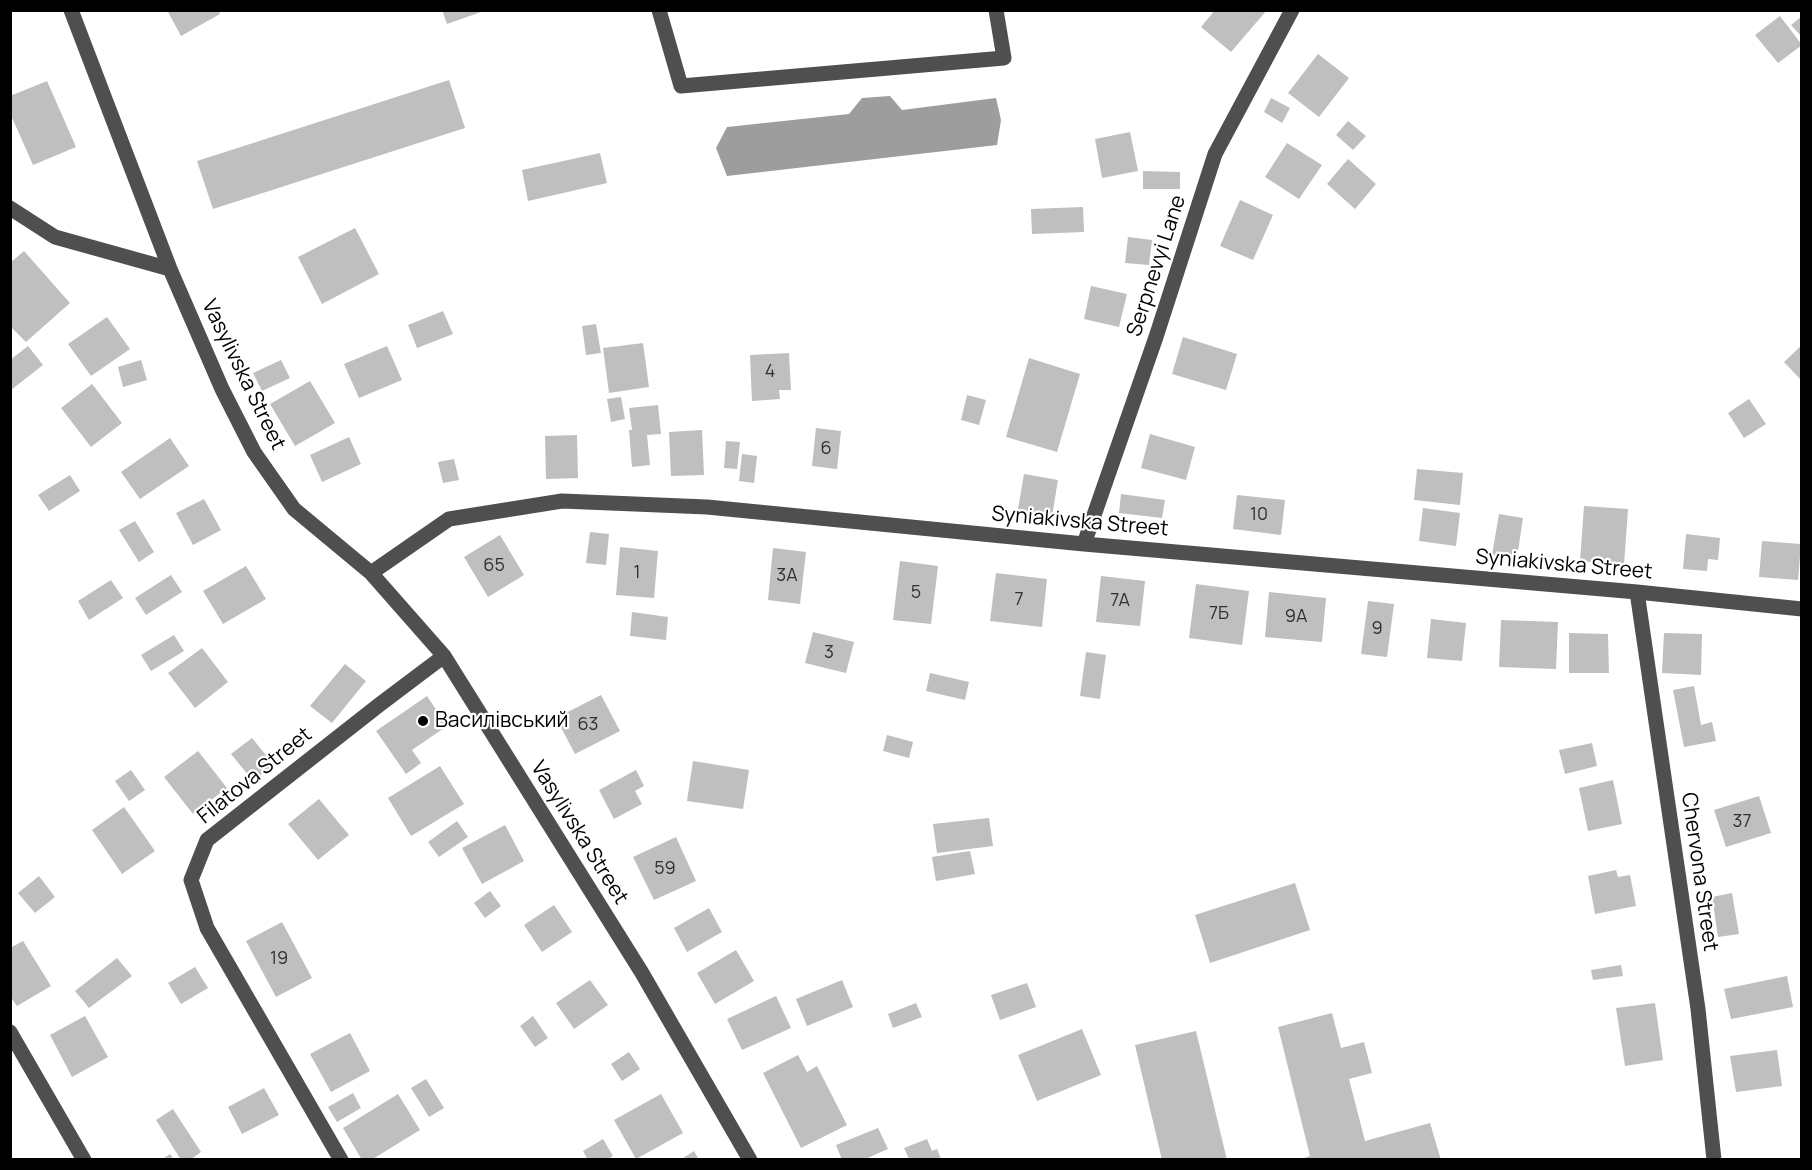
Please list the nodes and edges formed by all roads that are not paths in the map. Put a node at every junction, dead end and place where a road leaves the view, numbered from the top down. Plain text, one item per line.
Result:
1 (71, 10) edge
2 (658, 10) edge
3 (996, 10) edge
4 (1292, 10) edge
5 (10, 208) edge
6 (170, 269) junction
7 (1084, 544) junction
8 (371, 573) junction
9 (1637, 592) junction
10 (1802, 609) edge
11 (444, 656) junction
12 (10, 1032) edge
13 (84, 1160) edge
14 (341, 1160) edge
15 (750, 1160) edge
16 (1714, 1160) edge

1 - 6 street, Vasylivska Street
2 - 3 street
4 - 7 street, Serpnevyi Lane
5 - 6 street
6 - 8 street, Vasylivska Street
7 - 8 street, Syniakivska Street
7 - 9 street, Syniakivska Street
8 - 11 street, Vasylivska Street
9 - 10 street, Syniakivska Street
9 - 16 street, Chervona Street
11 - 14 street, Filatova Street
11 - 15 street, Vasylivska Street
12 - 13 street

